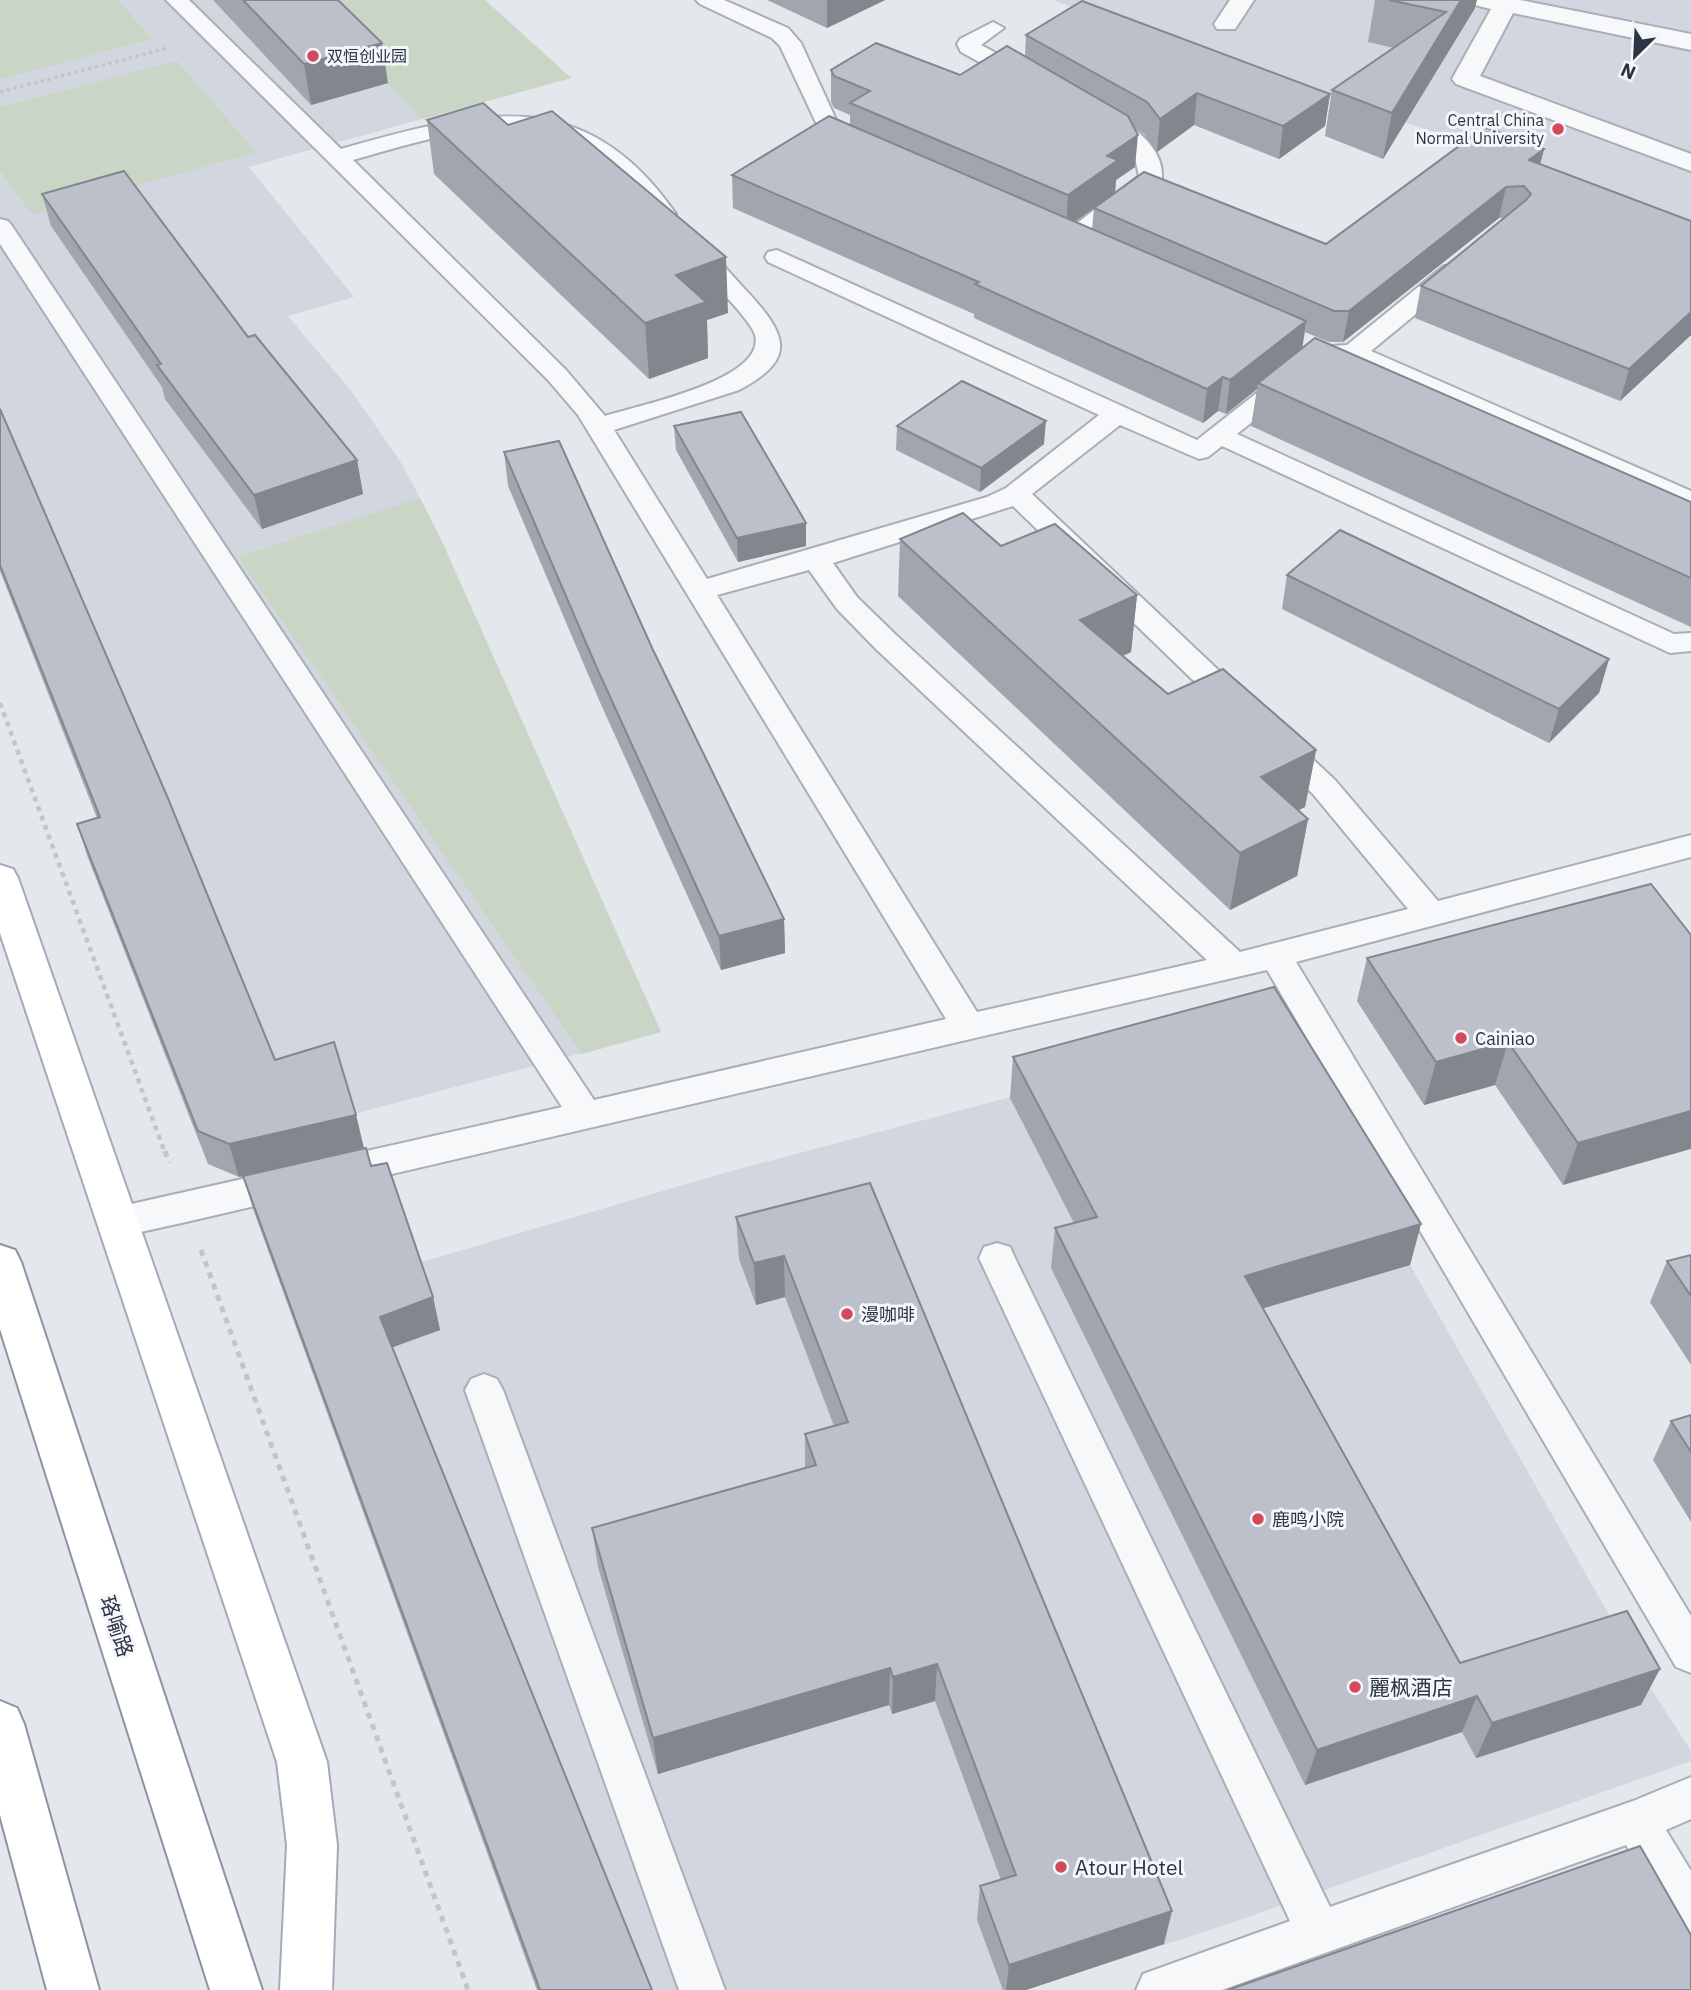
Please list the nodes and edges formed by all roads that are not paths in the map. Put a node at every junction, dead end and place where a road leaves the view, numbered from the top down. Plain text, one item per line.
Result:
1 (177, 0) edge
2 (707, 0) edge
3 (1242, 0) edge
4 (1495, 2) edge
5 (1226, 24) dead end
6 (993, 28) dead end
7 (1691, 42) edge
8 (1051, 92) edge
9 (1085, 111) edge
10 (871, 155) edge
11 (335, 158) junction
12 (1691, 163) edge
13 (0, 226) edge
14 (1044, 230) edge
15 (1068, 241) junction
16 (1094, 252) edge
17 (777, 257) dead end
18 (1467, 259) edge
19 (1298, 341) edge
20 (1324, 352) junction
21 (1353, 353) junction
22 (1117, 414) junction
23 (599, 426) junction
24 (1219, 435) junction
25 (1016, 494) junction
26 (1691, 501) edge
27 (816, 559) junction
28 (701, 590) junction
29 (1691, 642) edge
30 (1691, 846) edge
31 (0, 878) edge
32 (1432, 915) junction
33 (1275, 956) junction
34 (1234, 966) junction
35 (969, 1028) junction
36 (586, 1116) junction
37 (118, 1222) junction
38 (997, 1258) dead end
39 (0, 1262) edge
40 (484, 1390) dead end
41 (1691, 1654) edge
42 (0, 1724) edge
43 (1691, 1798) edge
44 (1636, 1821) junction
45 (1691, 1912) edge
46 (1318, 1931) junction
47 (73, 1990) edge
48 (236, 1990) edge
49 (306, 1990) edge
50 (702, 1990) edge
51 (1158, 1990) edge

1 - 11 lane
2 - 10 lane
3 - 5 street
4 - 7 street
4 - 12 street
6 - 8 lane
9 - 15 lane
11 - 23 lane
11 - 23 lane
13 - 36 lane
14 - 15 lane
15 - 16 lane
17 - 22 lane
18 - 21 lane
19 - 20 lane
20 - 21 lane
20 - 24 lane
21 - 26 lane
22 - 24 lane
22 - 25 lane
23 - 28 lane
24 - 29 lane
25 - 27 lane
25 - 32 lane
27 - 28 lane
27 - 34 lane
28 - 35 lane
30 - 32 lane
31 - 37 main road
32 - 33 lane
33 - 34 lane
33 - 41 lane
34 - 35 lane
35 - 36 lane
36 - 37 lane
37 - 49 main road
38 - 46 lane
39 - 48 main road, 珞喻路
40 - 50 lane
42 - 47 main road
43 - 44 lane
44 - 45 lane
44 - 46 lane
46 - 51 lane

